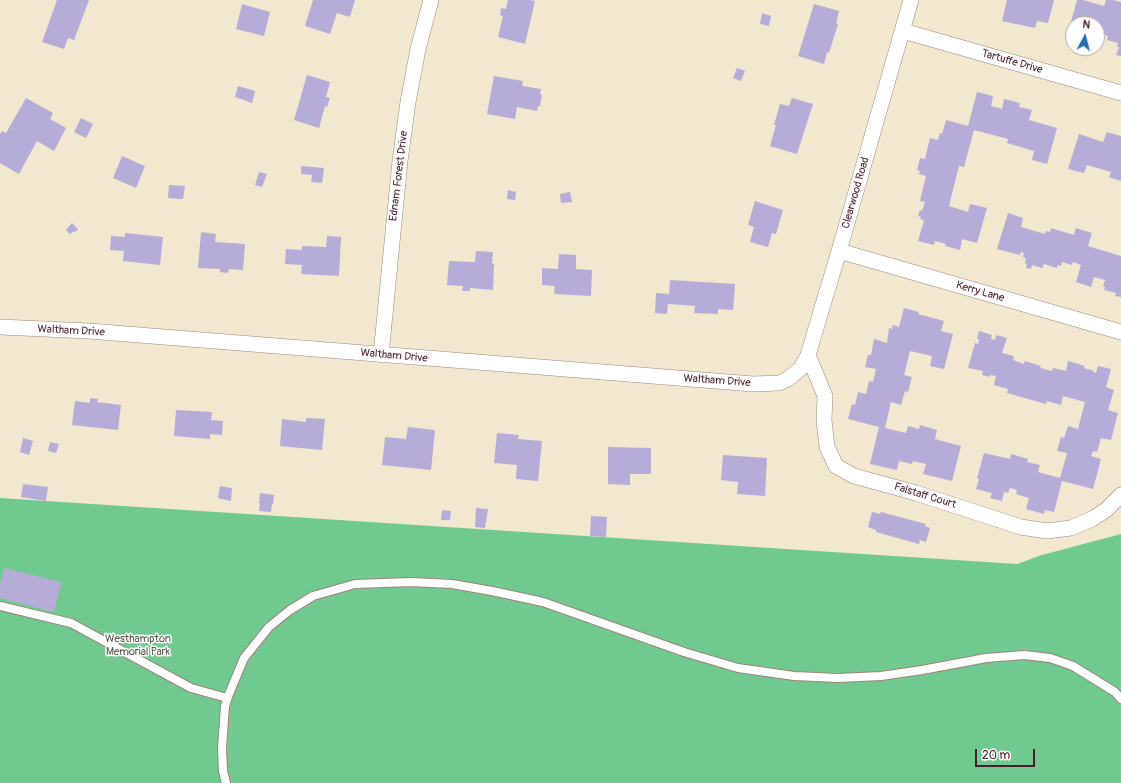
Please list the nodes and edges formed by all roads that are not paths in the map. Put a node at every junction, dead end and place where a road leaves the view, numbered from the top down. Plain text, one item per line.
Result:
1 (430, 0) edge
2 (911, 0) edge
3 (903, 31) junction
4 (1121, 93) edge
5 (839, 251) junction
6 (0, 327) edge
7 (1121, 332) edge
8 (381, 355) junction
9 (808, 355) junction
10 (788, 379) joint
11 (1121, 495) edge
12 (0, 606) edge
13 (227, 698) junction
14 (1121, 699) edge
15 (226, 783) edge

1 - 8 street, Ednam Forest Drive
2 - 3 street, Clearwood Road
3 - 4 street, Tartuffe Drive
3 - 5 street, Clearwood Road
5 - 7 street, Kerry Lane
5 - 9 street, Clearwood Road
6 - 8 street, Waltham Drive
8 - 10 street, Waltham Drive
9 - 10 street, Clearwood Road
9 - 11 street, Falstaff Court
12 - 13 lane
13 - 14 lane
13 - 15 lane

